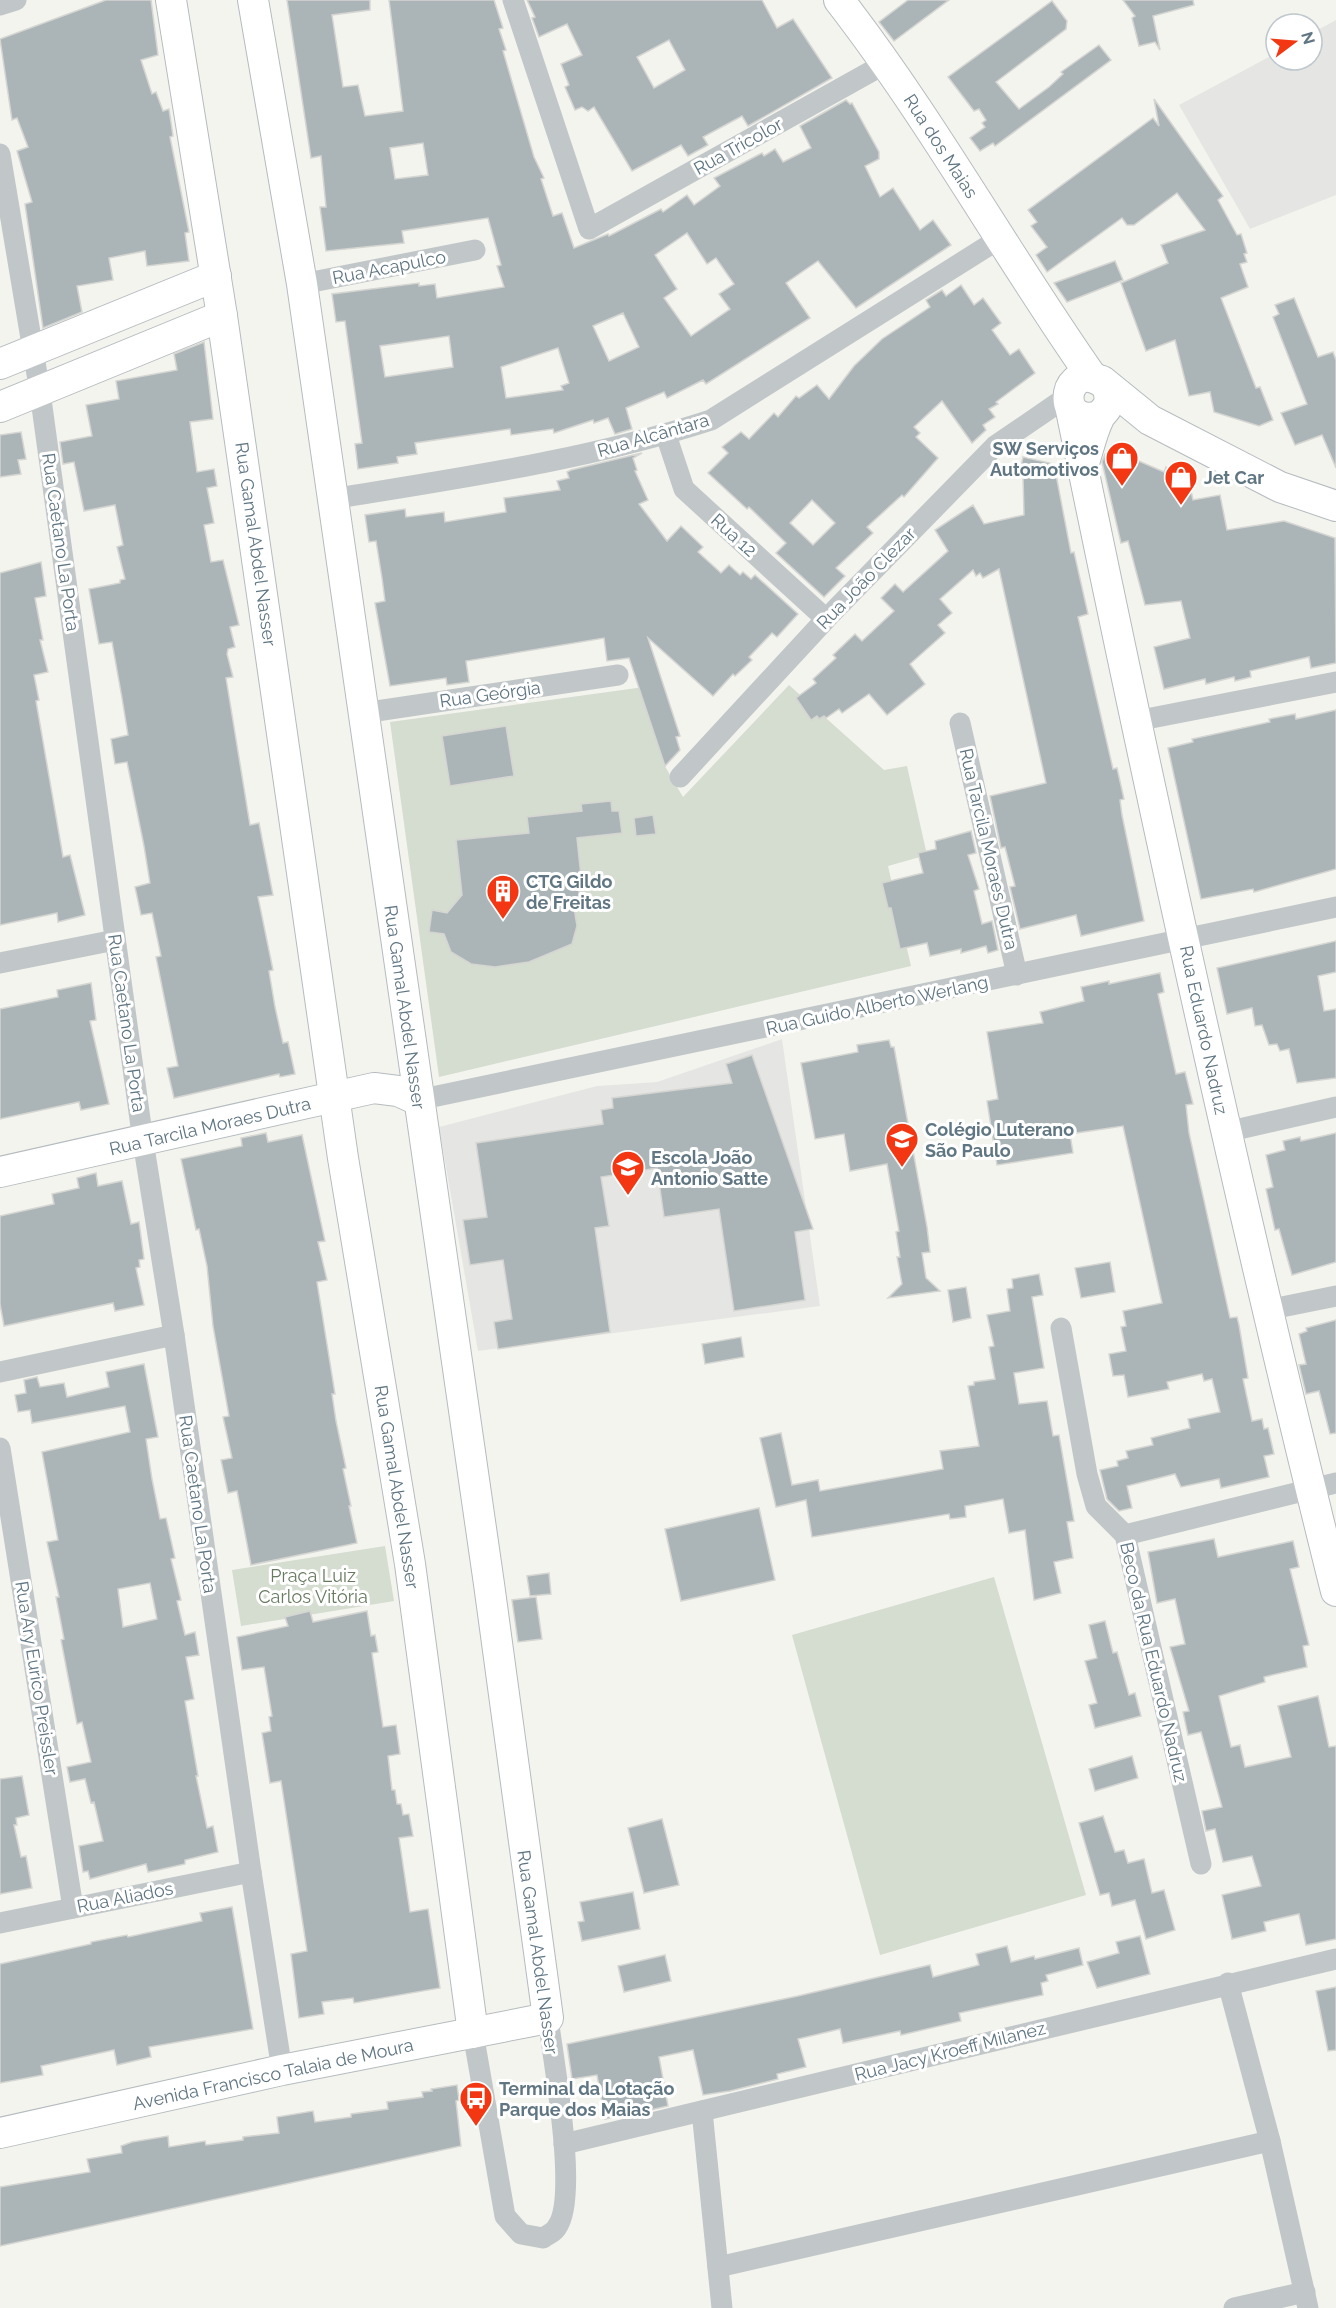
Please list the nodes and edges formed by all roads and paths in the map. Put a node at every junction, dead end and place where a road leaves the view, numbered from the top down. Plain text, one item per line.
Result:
1 (16, 0) edge
2 (171, 0) edge
3 (253, 0) edge
4 (513, 0) edge
5 (839, 0) edge
6 (0, 5) edge
7 (888, 62) junction
8 (0, 154) edge
9 (999, 239) junction
10 (476, 250) dead end
11 (216, 276) junction
12 (302, 284) junction
13 (222, 316) junction
14 (33, 351) junction
15 (0, 364) edge
16 (40, 392) junction
17 (1086, 398) junction
18 (0, 407) edge
19 (666, 435) junction
20 (332, 499) junction
21 (1336, 506) edge
22 (826, 619) junction
23 (618, 675) dead end
24 (1336, 682) edge
25 (363, 713) junction
26 (1136, 721) junction
27 (960, 723) dead end
28 (680, 777) dead end
29 (1336, 907) edge
30 (115, 940) junction
31 (1184, 940) junction
32 (0, 963) edge
33 (1017, 975) junction
34 (335, 1097) junction
35 (418, 1100) junction
36 (1336, 1107) edge
37 (1226, 1132) junction
38 (143, 1141) junction
39 (0, 1172) edge
40 (1336, 1296) edge
41 (1267, 1310) junction
42 (1061, 1328) dead end
43 (174, 1335) junction
44 (0, 1372) edge
45 (0, 1448) edge
46 (1323, 1486) edge
47 (1125, 1535) junction
48 (1336, 1591) edge
49 (1202, 1864) dead end
50 (251, 1872) junction
51 (73, 1908) junction
52 (0, 1923) edge
53 (1336, 1959) edge
54 (1228, 1983) junction
55 (548, 2018) junction
56 (473, 2033) junction
57 (282, 2070) junction
58 (702, 2111) junction
59 (0, 2133) edge
60 (1270, 2140) junction
61 (564, 2144) junction
62 (718, 2268) junction
63 (1307, 2300) edge
64 (722, 2308) edge
65 (1234, 2308) edge

1 - 6 street
2 - 11 street, Rua Gamal Abdel Nasser
3 - 12 street, Rua Gamal Abdel Nasser
4 - 7 street, Rua Tricolor
5 - 7 street, Rua dos Maias
7 - 9 street, Rua dos Maias
8 - 14 street, Rua Caetano La Porta
9 - 17 street, Rua dos Maias
9 - 19 street, Rua Alcântara
10 - 12 street, Rua Acapulco
11 - 13 street, Rua Gamal Abdel Nasser
11 - 14 street
12 - 20 street, Rua Gamal Abdel Nasser
13 - 16 street
13 - 34 street, Rua Gamal Abdel Nasser
14 - 15 street
14 - 16 street, Rua Caetano La Porta
16 - 18 street
16 - 30 street, Rua Caetano La Porta
17 - 21 street
17 - 22 street, Rua João Clezar
17 - 26 street, Rua Eduardo Nadruz
19 - 20 street, Rua Alcântara
19 - 22 street, Rua 12
20 - 25 street, Rua Gamal Abdel Nasser
22 - 28 street, Rua João Clezar
23 - 25 street, Rua Geórgia
24 - 26 street
25 - 35 street, Rua Gamal Abdel Nasser
26 - 31 street, Rua Eduardo Nadruz
27 - 33 street, Rua Tarcila Moraes Dutra
29 - 31 street, Rua Guido Alberto Werlang
30 - 32 street
30 - 38 street, Rua Caetano La Porta
31 - 33 street, Rua Guido Alberto Werlang
31 - 37 street, Rua Eduardo Nadruz
33 - 35 street, Rua Guido Alberto Werlang
34 - 35 street, Rua Tarcila Moraes Dutra
34 - 38 street, Rua Tarcila Moraes Dutra
34 - 56 street, Rua Gamal Abdel Nasser
35 - 55 street, Rua Gamal Abdel Nasser
36 - 37 street
37 - 41 street, Rua Eduardo Nadruz
38 - 39 street, Rua Tarcila Moraes Dutra
38 - 43 street, Rua Caetano La Porta
40 - 41 street
41 - 46 street, Rua Eduardo Nadruz
42 - 47 street, Beco da Rua Eduardo Nadruz
43 - 44 street
43 - 50 street, Rua Caetano La Porta
45 - 51 street, Rua Ary Eurico Preissler
46 - 47 street
46 - 48 street, Rua Eduardo Nadruz
47 - 49 street, Beco da Rua Eduardo Nadruz
50 - 51 street, Rua Aliados
50 - 57 street, Rua Caetano La Porta
51 - 52 street, Rua Aliados
53 - 54 street, Rua Jacy Kroeff Milanez
54 - 58 street, Rua Jacy Kroeff Milanez
54 - 60 street
55 - 56 street, Avenida Francisco Talaia de Moura
55 - 61 street, Rua Gamal Abdel Nasser
56 - 57 street, Avenida Francisco Talaia de Moura
56 - 61 street, Rua Gamal Abdel Nasser
57 - 59 street, Avenida Francisco Talaia de Moura
58 - 61 street, Rua Jacy Kroeff Milanez
58 - 62 street
60 - 62 street
60 - 63 street
62 - 64 street
63 - 65 street

